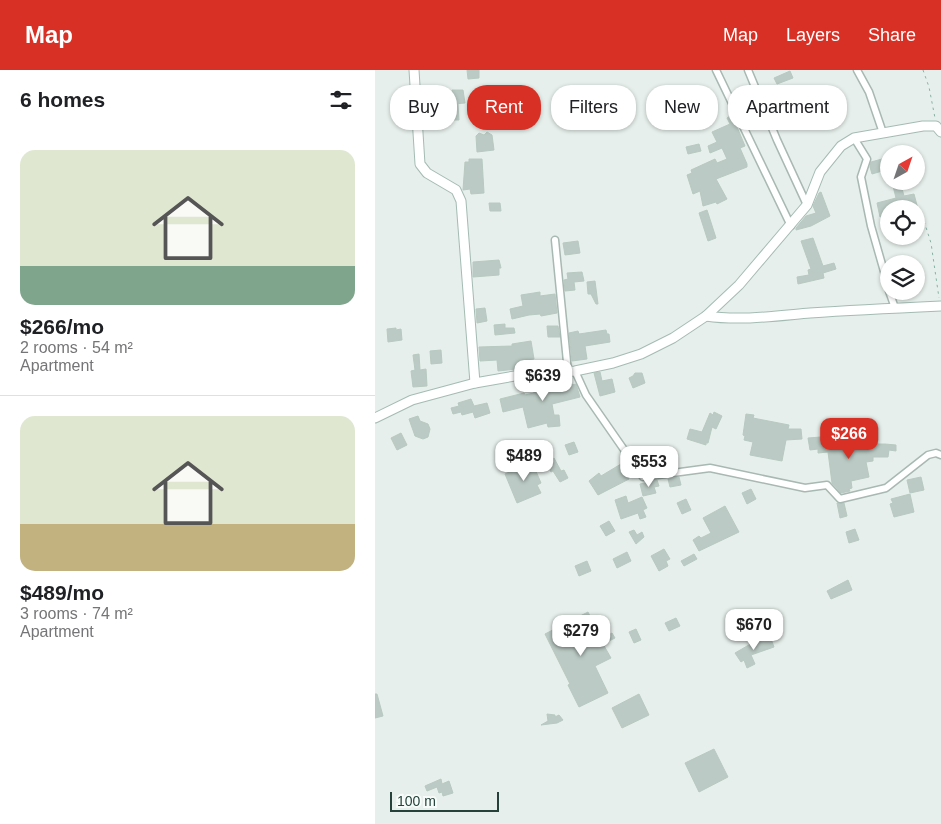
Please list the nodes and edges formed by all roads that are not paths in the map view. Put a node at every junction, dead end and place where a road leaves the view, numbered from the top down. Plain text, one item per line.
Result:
1 (414, 70) edge
2 (716, 70) edge
3 (748, 70) edge
4 (857, 70) edge
5 (939, 129) edge
6 (883, 133) junction
7 (854, 138) junction
8 (807, 204) junction
9 (791, 226) junction
10 (555, 240) dead end
11 (880, 258) edge
12 (892, 300) edge
13 (941, 306) edge
14 (895, 308) junction
15 (706, 316) junction
16 (572, 371) junction
17 (475, 383) junction
18 (375, 418) edge
19 (941, 456) edge

1 - 17 street
2 - 9 street
3 - 8 street
4 - 6 street
5 - 6 street
6 - 7 street
7 - 8 street
7 - 11 street
8 - 9 street
9 - 15 street
10 - 16 street
12 - 14 street
13 - 14 street
14 - 15 street
15 - 16 street
16 - 17 street
16 - 19 street
17 - 18 street

